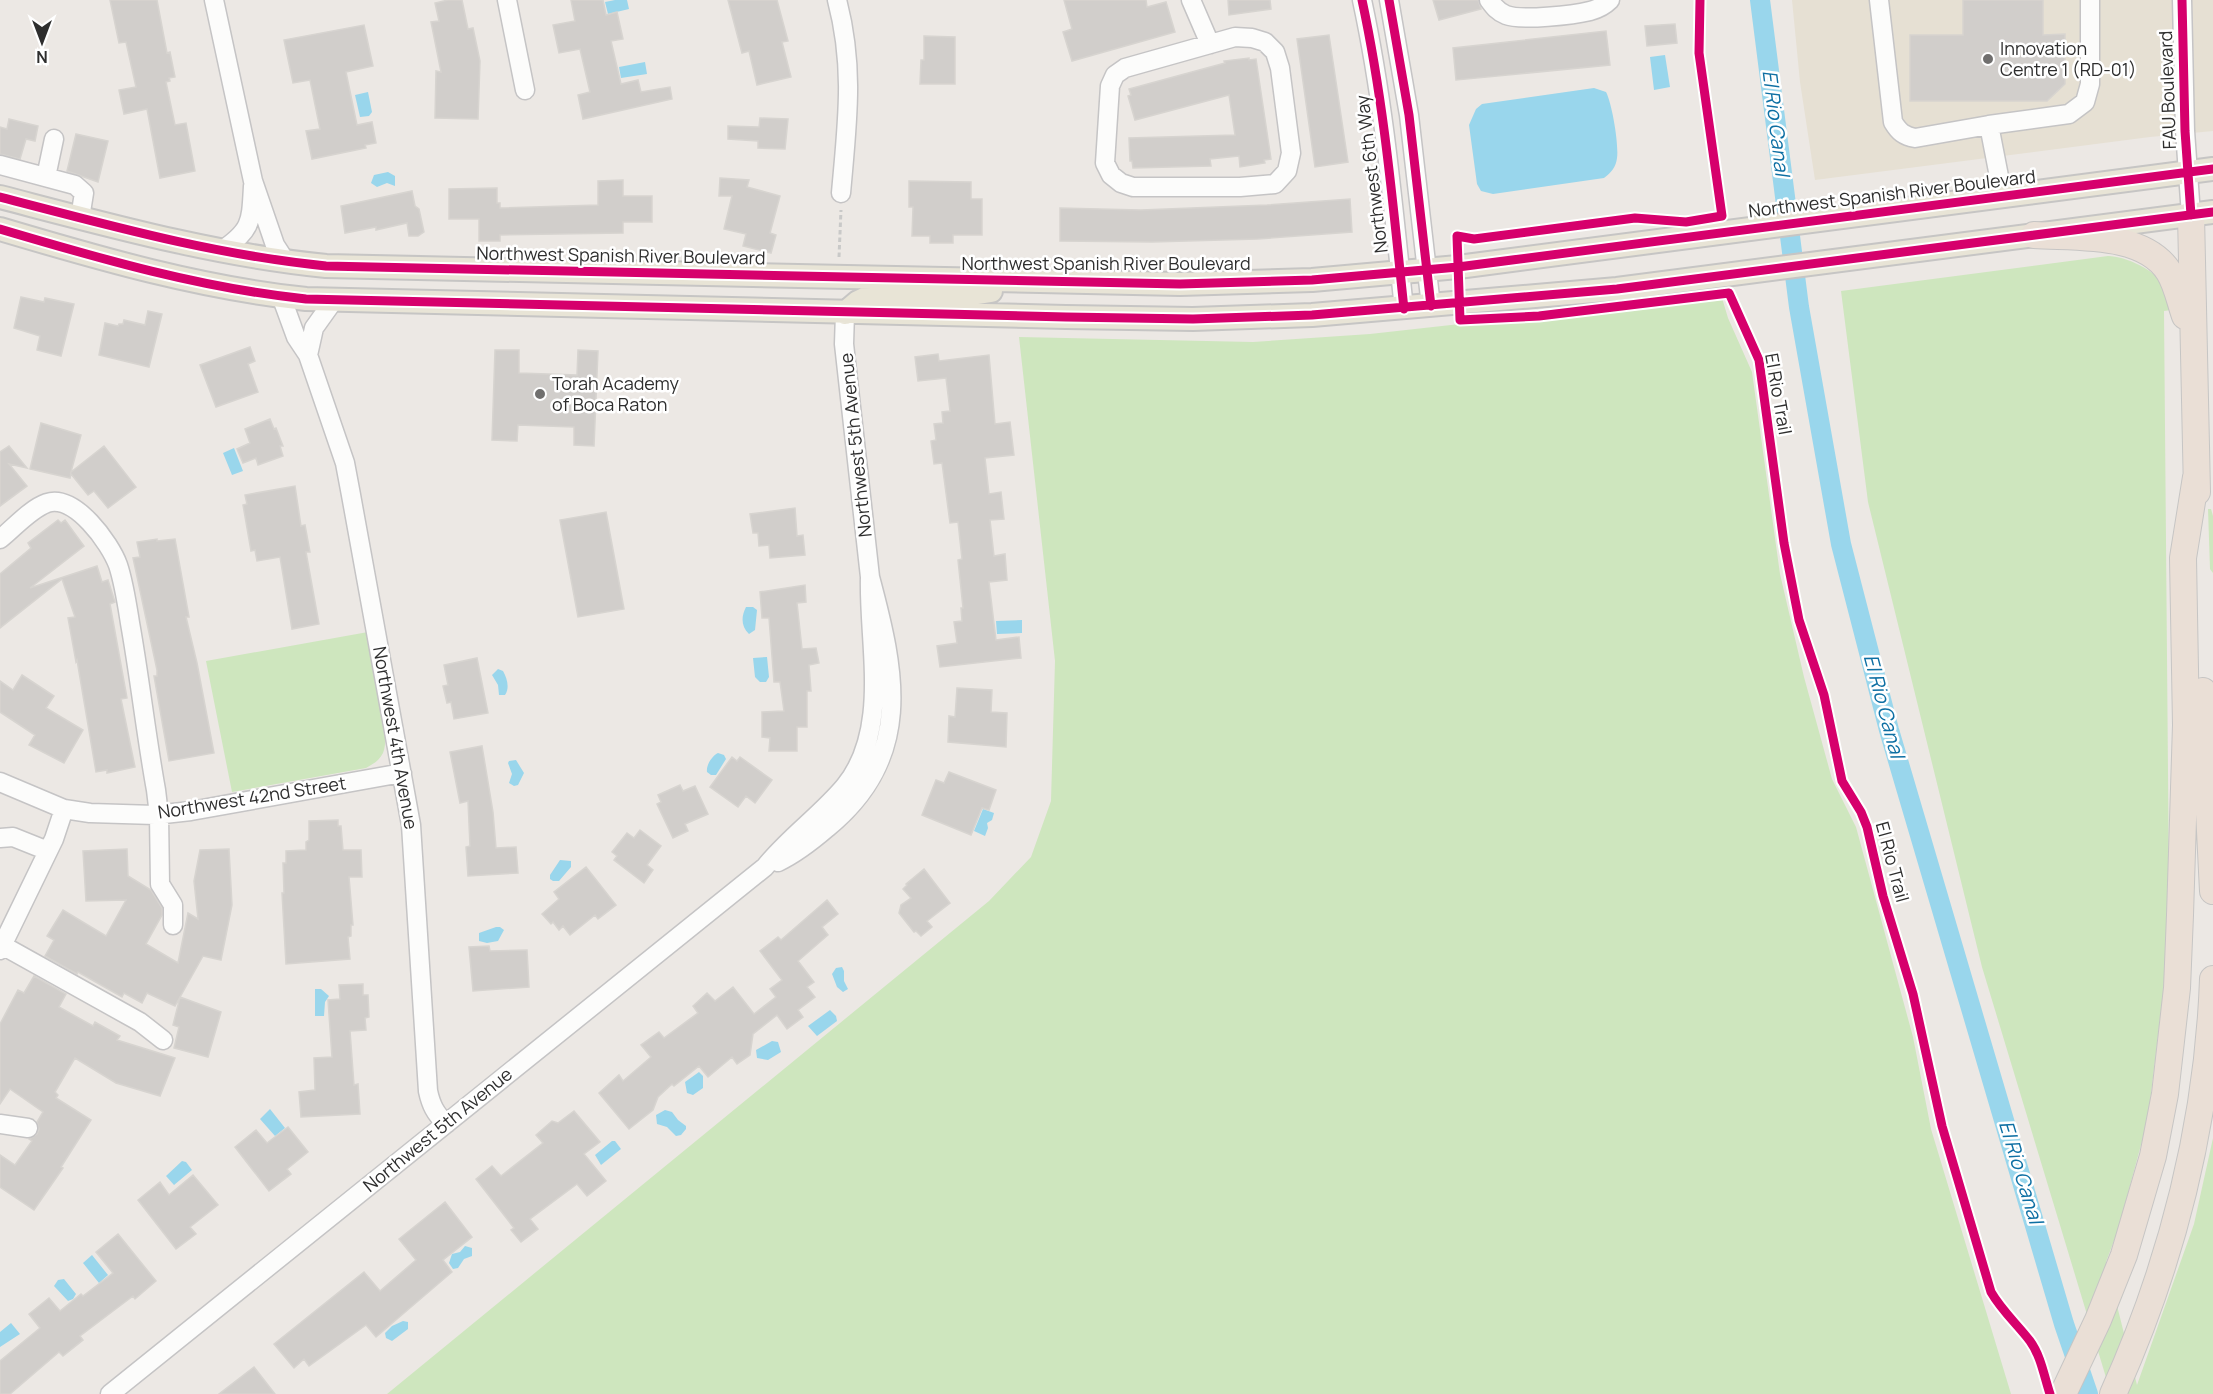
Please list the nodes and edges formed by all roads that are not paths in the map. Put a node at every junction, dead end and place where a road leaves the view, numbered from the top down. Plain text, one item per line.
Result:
1 (214, 0) edge
2 (507, 0) edge
3 (837, 0) edge
4 (1191, 0) edge
5 (1362, 0) edge
6 (1389, 0) edge
7 (1489, 0) edge
8 (1610, 0) edge
9 (1879, 0) edge
10 (2090, 0) edge
11 (2182, 0) edge
12 (1210, 44) junction
13 (525, 90) dead end
14 (1989, 125) junction
15 (54, 140) dead end
16 (0, 165) edge
17 (2213, 169) edge
18 (2187, 172) junction
19 (46, 177) junction
20 (254, 182) junction
21 (841, 193) road end
22 (2003, 196) junction
23 (0, 197) edge
24 (2202, 213) edge
25 (80, 218) junction
26 (0, 229) edge
27 (2034, 235) junction
28 (221, 251) junction
29 (286, 262) junction
30 (1427, 270) junction
31 (1401, 273) junction
32 (1042, 281) junction
33 (281, 296) junction
34 (334, 300) junction
35 (1431, 306) junction
36 (1404, 309) junction
37 (845, 313) junction
38 (2193, 346) junction
39 (308, 355) junction
40 (2196, 477) junction
41 (0, 539) edge
42 (402, 773) junction
43 (0, 782) edge
44 (64, 809) junction
45 (159, 814) junction
46 (0, 838) edge
47 (48, 851) junction
48 (2213, 891) edge
49 (173, 925) dead end
50 (1, 947) edge
51 (2213, 980) edge
52 (163, 1040) dead end
53 (0, 1124) edge
54 (446, 1124) junction
55 (28, 1128) dead end
56 (110, 1394) edge
57 (2063, 1394) edge
58 (2113, 1394) edge

1 - 20 street
2 - 13 street
3 - 21 street
4 - 12 street
5 - 31 street, Northwest 6th Way
6 - 30 street
7 - 8 street
9 - 14 street
10 - 14 street
11 - 18 street, FAU Boulevard
12 - 12 street
14 - 22 street
15 - 19 street
16 - 19 street
17 - 18 main road, Northwest Spanish River Boulevard
18 - 22 main road, Northwest Spanish River Boulevard
18 - 24 street, FAU Boulevard
19 - 25 street
20 - 28 street
20 - 29 street
22 - 30 main road, Northwest Spanish River Boulevard
23 - 25 main road, Northwest Spanish River Boulevard
24 - 27 main road
24 - 38 highway
25 - 28 main road, Northwest Spanish River Boulevard
26 - 33 main road
27 - 35 main road
27 - 38 highway
28 - 29 main road, Northwest Spanish River Boulevard
29 - 32 main road, Northwest Spanish River Boulevard
30 - 31 main road, Northwest Spanish River Boulevard
30 - 35 street
31 - 32 main road, Northwest Spanish River Boulevard
31 - 36 street, Northwest 6th Way
32 - 37 main road
33 - 34 main road
33 - 39 street, Northwest 4th Avenue
34 - 37 main road
34 - 39 street
35 - 36 main road
36 - 37 main road
37 - 54 street, Northwest 5th Avenue
38 - 40 highway
39 - 42 street, Northwest 4th Avenue
40 - 48 highway
40 - 57 highway
41 - 45 street
42 - 45 street, Northwest 42nd Street
42 - 54 street, Northwest 4th Avenue
43 - 44 street, Northwest 42nd Street
44 - 45 street, Northwest 42nd Street
44 - 47 street
45 - 49 street
46 - 47 street
47 - 50 street
50 - 52 street
51 - 58 highway
53 - 55 street
54 - 56 street, Northwest 5th Avenue

